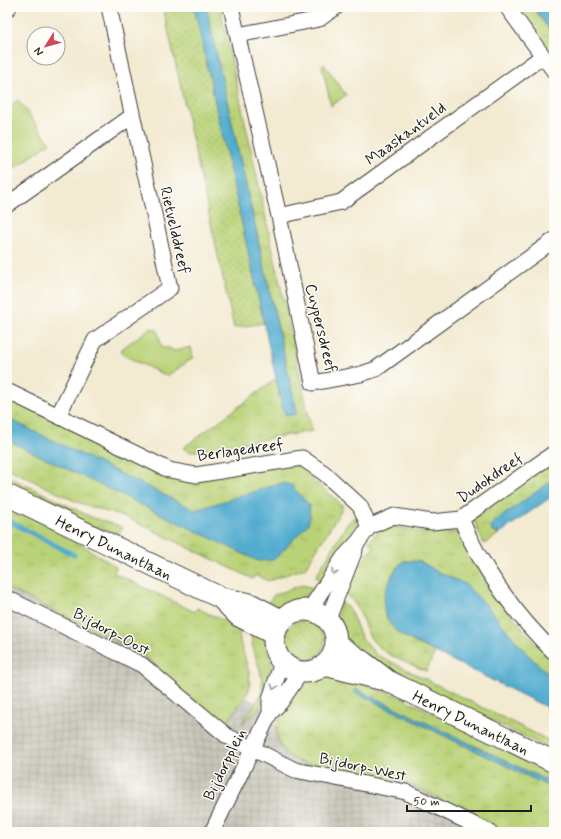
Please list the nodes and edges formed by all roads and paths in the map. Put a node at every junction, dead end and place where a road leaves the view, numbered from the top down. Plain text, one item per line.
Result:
1 (109, 7) edge
2 (231, 7) edge
3 (336, 7) edge
4 (507, 7) edge
5 (238, 35) junction
6 (542, 56) junction
7 (554, 71) edge
8 (132, 116) junction
9 (7, 205) edge
10 (279, 216) junction
11 (554, 240) edge
12 (7, 391) edge
13 (58, 416) junction
14 (554, 455) edge
15 (7, 495) edge
16 (461, 519) junction
17 (368, 527) junction
18 (358, 542) junction
19 (7, 598) edge
20 (319, 614) junction
21 (277, 627) junction
22 (336, 644) junction
23 (554, 652) edge
24 (282, 662) junction
25 (325, 665) junction
26 (302, 672) junction
27 (388, 681) junction
28 (270, 713) junction
29 (251, 748) junction
30 (554, 762) edge
31 (212, 832) edge
32 (489, 832) edge

1 - 8 street, Rietvelddreef
2 - 5 street, Cuypersdreef
3 - 5 street
4 - 6 street
5 - 10 street, Cuypersdreef
6 - 7 street
6 - 10 street, Maaskantveld
8 - 9 street
8 - 13 street, Rietvelddreef
10 - 11 street, Cuypersdreef
12 - 13 street, Berlagedreef
13 - 17 street, Berlagedreef
14 - 16 street, Dudokdreef
15 - 21 main road, Henry Dunantlaan
16 - 17 street, Dudokdreef
16 - 23 street
17 - 18 street
18 - 20 street
18 -> 20 street
19 - 29 street, Bijdorp-Oost
20 - 21 main road
20 - 22 main road
21 - 24 main road
22 - 25 main road
22 - 27 main road
24 - 26 main road
24 -> 28 street, Bijdorpplein
25 - 26 main road
25 - 27 main road
26 - 28 street, Bijdorpplein
27 - 30 main road, Henry Dunantlaan
28 - 29 street, Bijdorpplein
29 - 31 street, Bijdorpplein
29 - 32 street, Bijdorp-West

